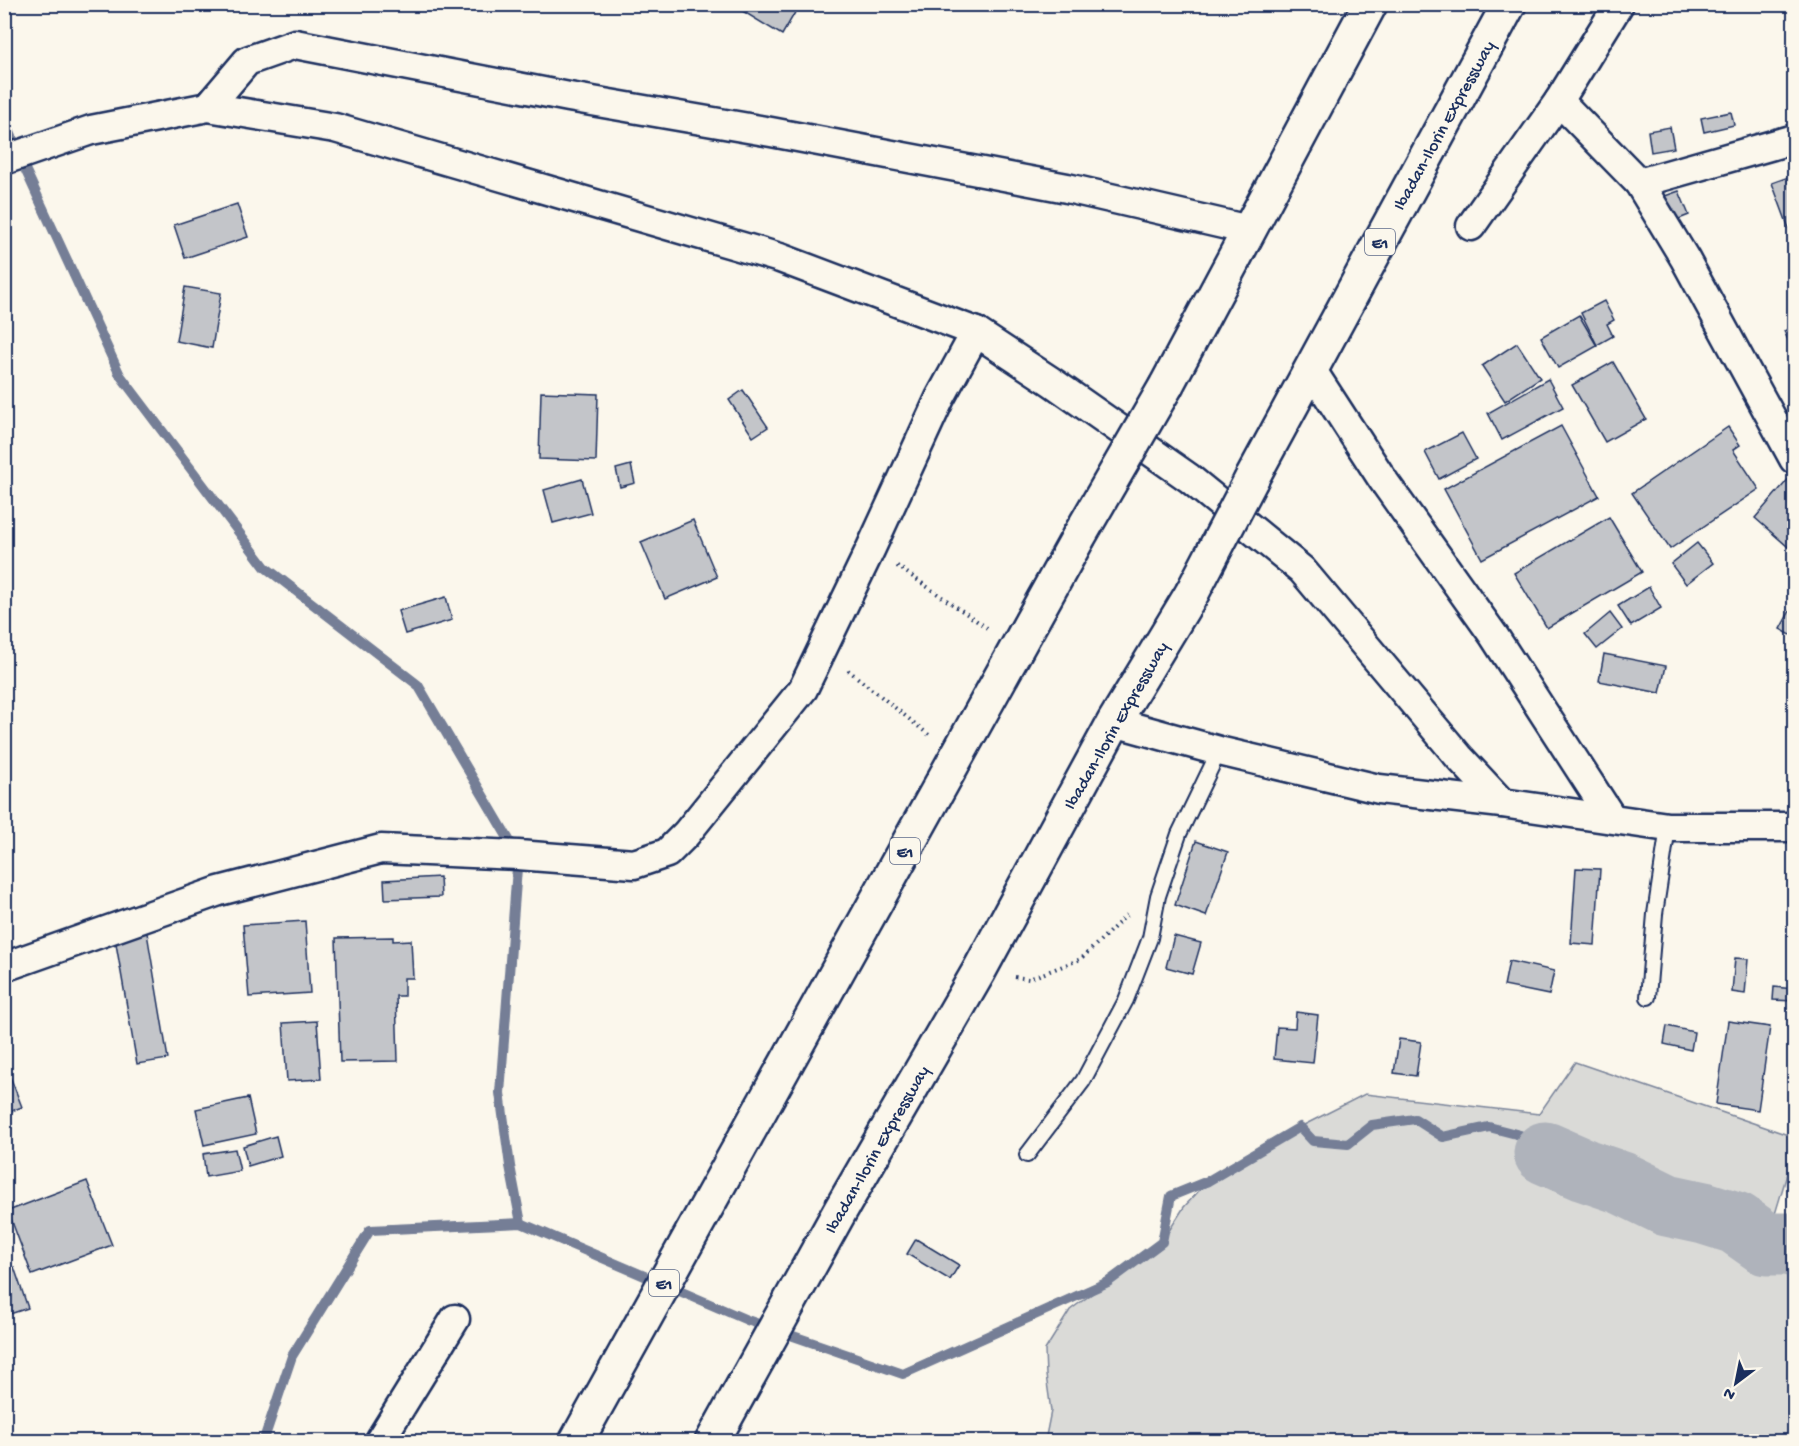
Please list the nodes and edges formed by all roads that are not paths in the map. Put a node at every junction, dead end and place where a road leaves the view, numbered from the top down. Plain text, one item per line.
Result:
1 (1370, 4) edge
2 (1509, 4) edge
3 (1619, 4) edge
4 (1559, 101) junction
5 (208, 107) junction
6 (1794, 139) edge
7 (4, 160) edge
8 (1639, 183) junction
9 (1471, 226) dead end
10 (1249, 230) junction
11 (976, 332) junction
12 (1311, 369) junction
13 (1794, 459) edge
14 (1114, 722) junction
15 (1219, 752) junction
16 (1503, 803) junction
17 (1611, 817) junction
18 (1668, 827) junction
19 (1794, 827) edge
20 (4, 967) edge
21 (1648, 997) dead end
22 (1027, 1155) dead end
23 (454, 1318) dead end
24 (379, 1442) edge
25 (576, 1442) edge
26 (712, 1442) edge

1 - 10 highway, E1
2 - 12 highway, Ibadan-Ilorin Expressway / E1
3 - 4 street
4 - 8 street
4 - 9 street
5 - 7 street
5 - 10 street
5 - 11 street
6 - 8 street
8 - 13 street
10 - 25 highway, E1, bridge
11 - 16 street
11 - 20 street
12 - 14 highway, Ibadan-Ilorin Expressway / E1, bridge
12 - 17 street
14 - 15 street
14 - 26 highway, Ibadan-Ilorin Expressway / E1
15 - 16 street
15 - 22 lane
16 - 17 street
17 - 18 street
18 - 19 street
18 - 21 lane
23 - 24 street

